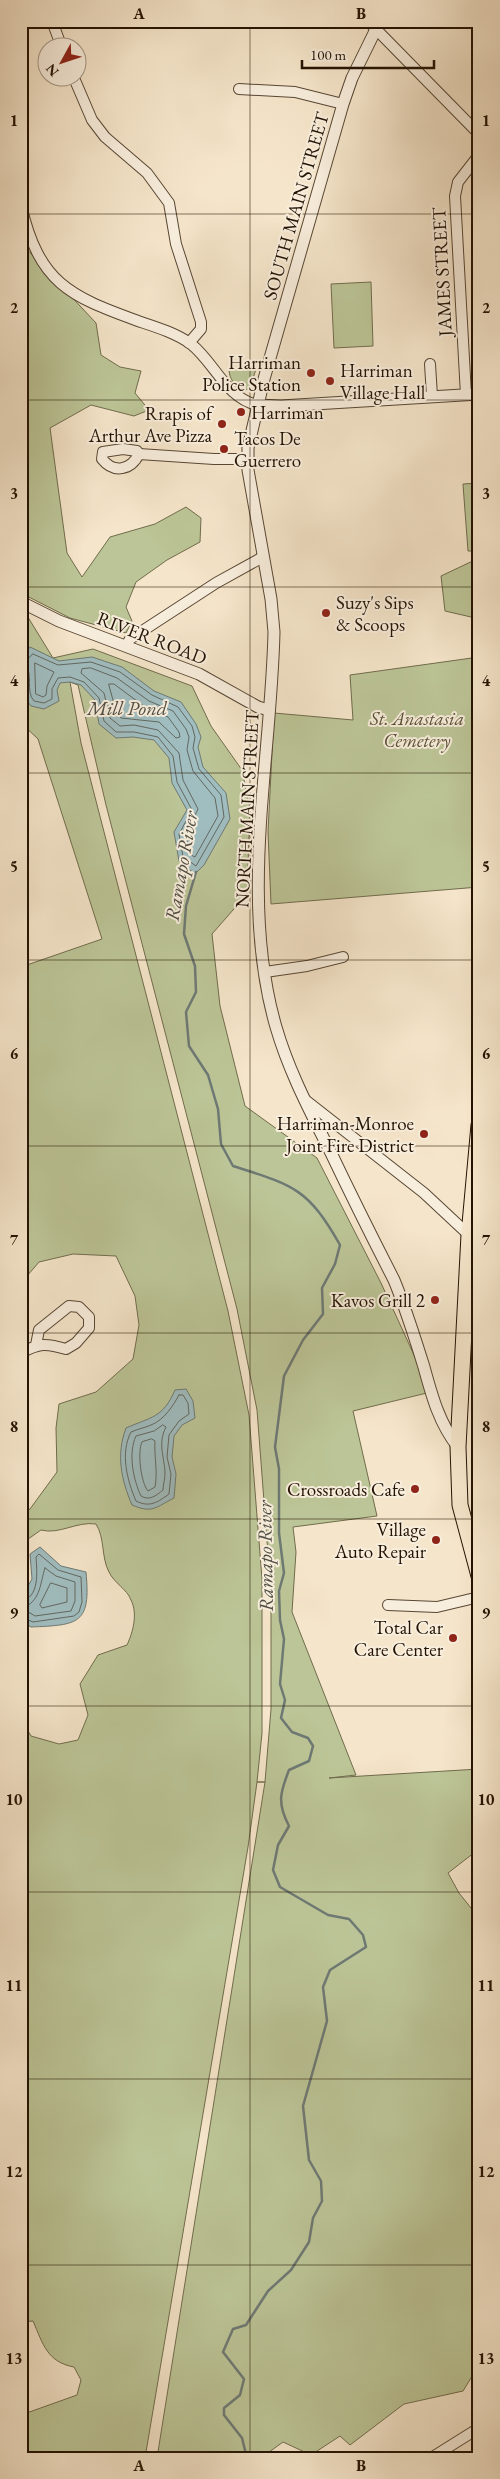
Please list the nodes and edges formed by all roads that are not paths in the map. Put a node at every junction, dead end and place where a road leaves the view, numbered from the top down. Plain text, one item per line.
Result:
1 (52, 21) edge
2 (375, 24) edge
3 (58, 38) edge
4 (78, 88) edge
5 (239, 89) dead end
6 (343, 104) junction
7 (479, 134) edge
8 (479, 155) edge
9 (21, 205) edge
10 (189, 343) junction
11 (430, 364) dead end
12 (466, 394) junction
13 (479, 394) edge
14 (432, 396) junction
15 (257, 405) junction
16 (139, 454) dead end
17 (248, 459) junction
18 (263, 557) junction
19 (21, 602) edge
20 (126, 646) junction
21 (268, 710) junction
22 (344, 957) dead end
23 (265, 972) junction
24 (303, 1098) junction
25 (479, 1125) edge
26 (469, 1235) junction
27 (473, 1287) edge
28 (36, 1345) junction
29 (21, 1353) edge
30 (458, 1448) junction
31 (479, 1576) edge
32 (479, 1597) edge
33 (388, 1605) dead end
34 (479, 2428) edge
35 (431, 2458) edge

1 - 3 street
2 - 6 street, SOUTH MAIN STREET
2 - 7 street
4 - 10 street
5 - 6 street
6 - 15 street, SOUTH MAIN STREET
8 - 12 street, JAMES STREET
9 - 10 street
10 - 15 street
11 - 14 street
12 - 13 street
12 - 14 street
14 - 15 street
15 - 17 street, NORTH MAIN STREET
16 - 17 street
17 - 18 street, NORTH MAIN STREET
18 - 20 street
18 - 21 street, NORTH MAIN STREET
19 - 20 street, RIVER ROAD
20 - 21 street, RIVER ROAD
21 - 23 street, NORTH MAIN STREET
22 - 23 street
23 - 24 street, NORTH MAIN STREET
24 - 26 street
24 - 30 street, NORTH MAIN STREET
25 - 26 main road
26 - 27 main road
27 - 30 main road
28 - 28 street
28 - 29 street
30 - 31 main road
32 - 33 street
34 - 35 street

